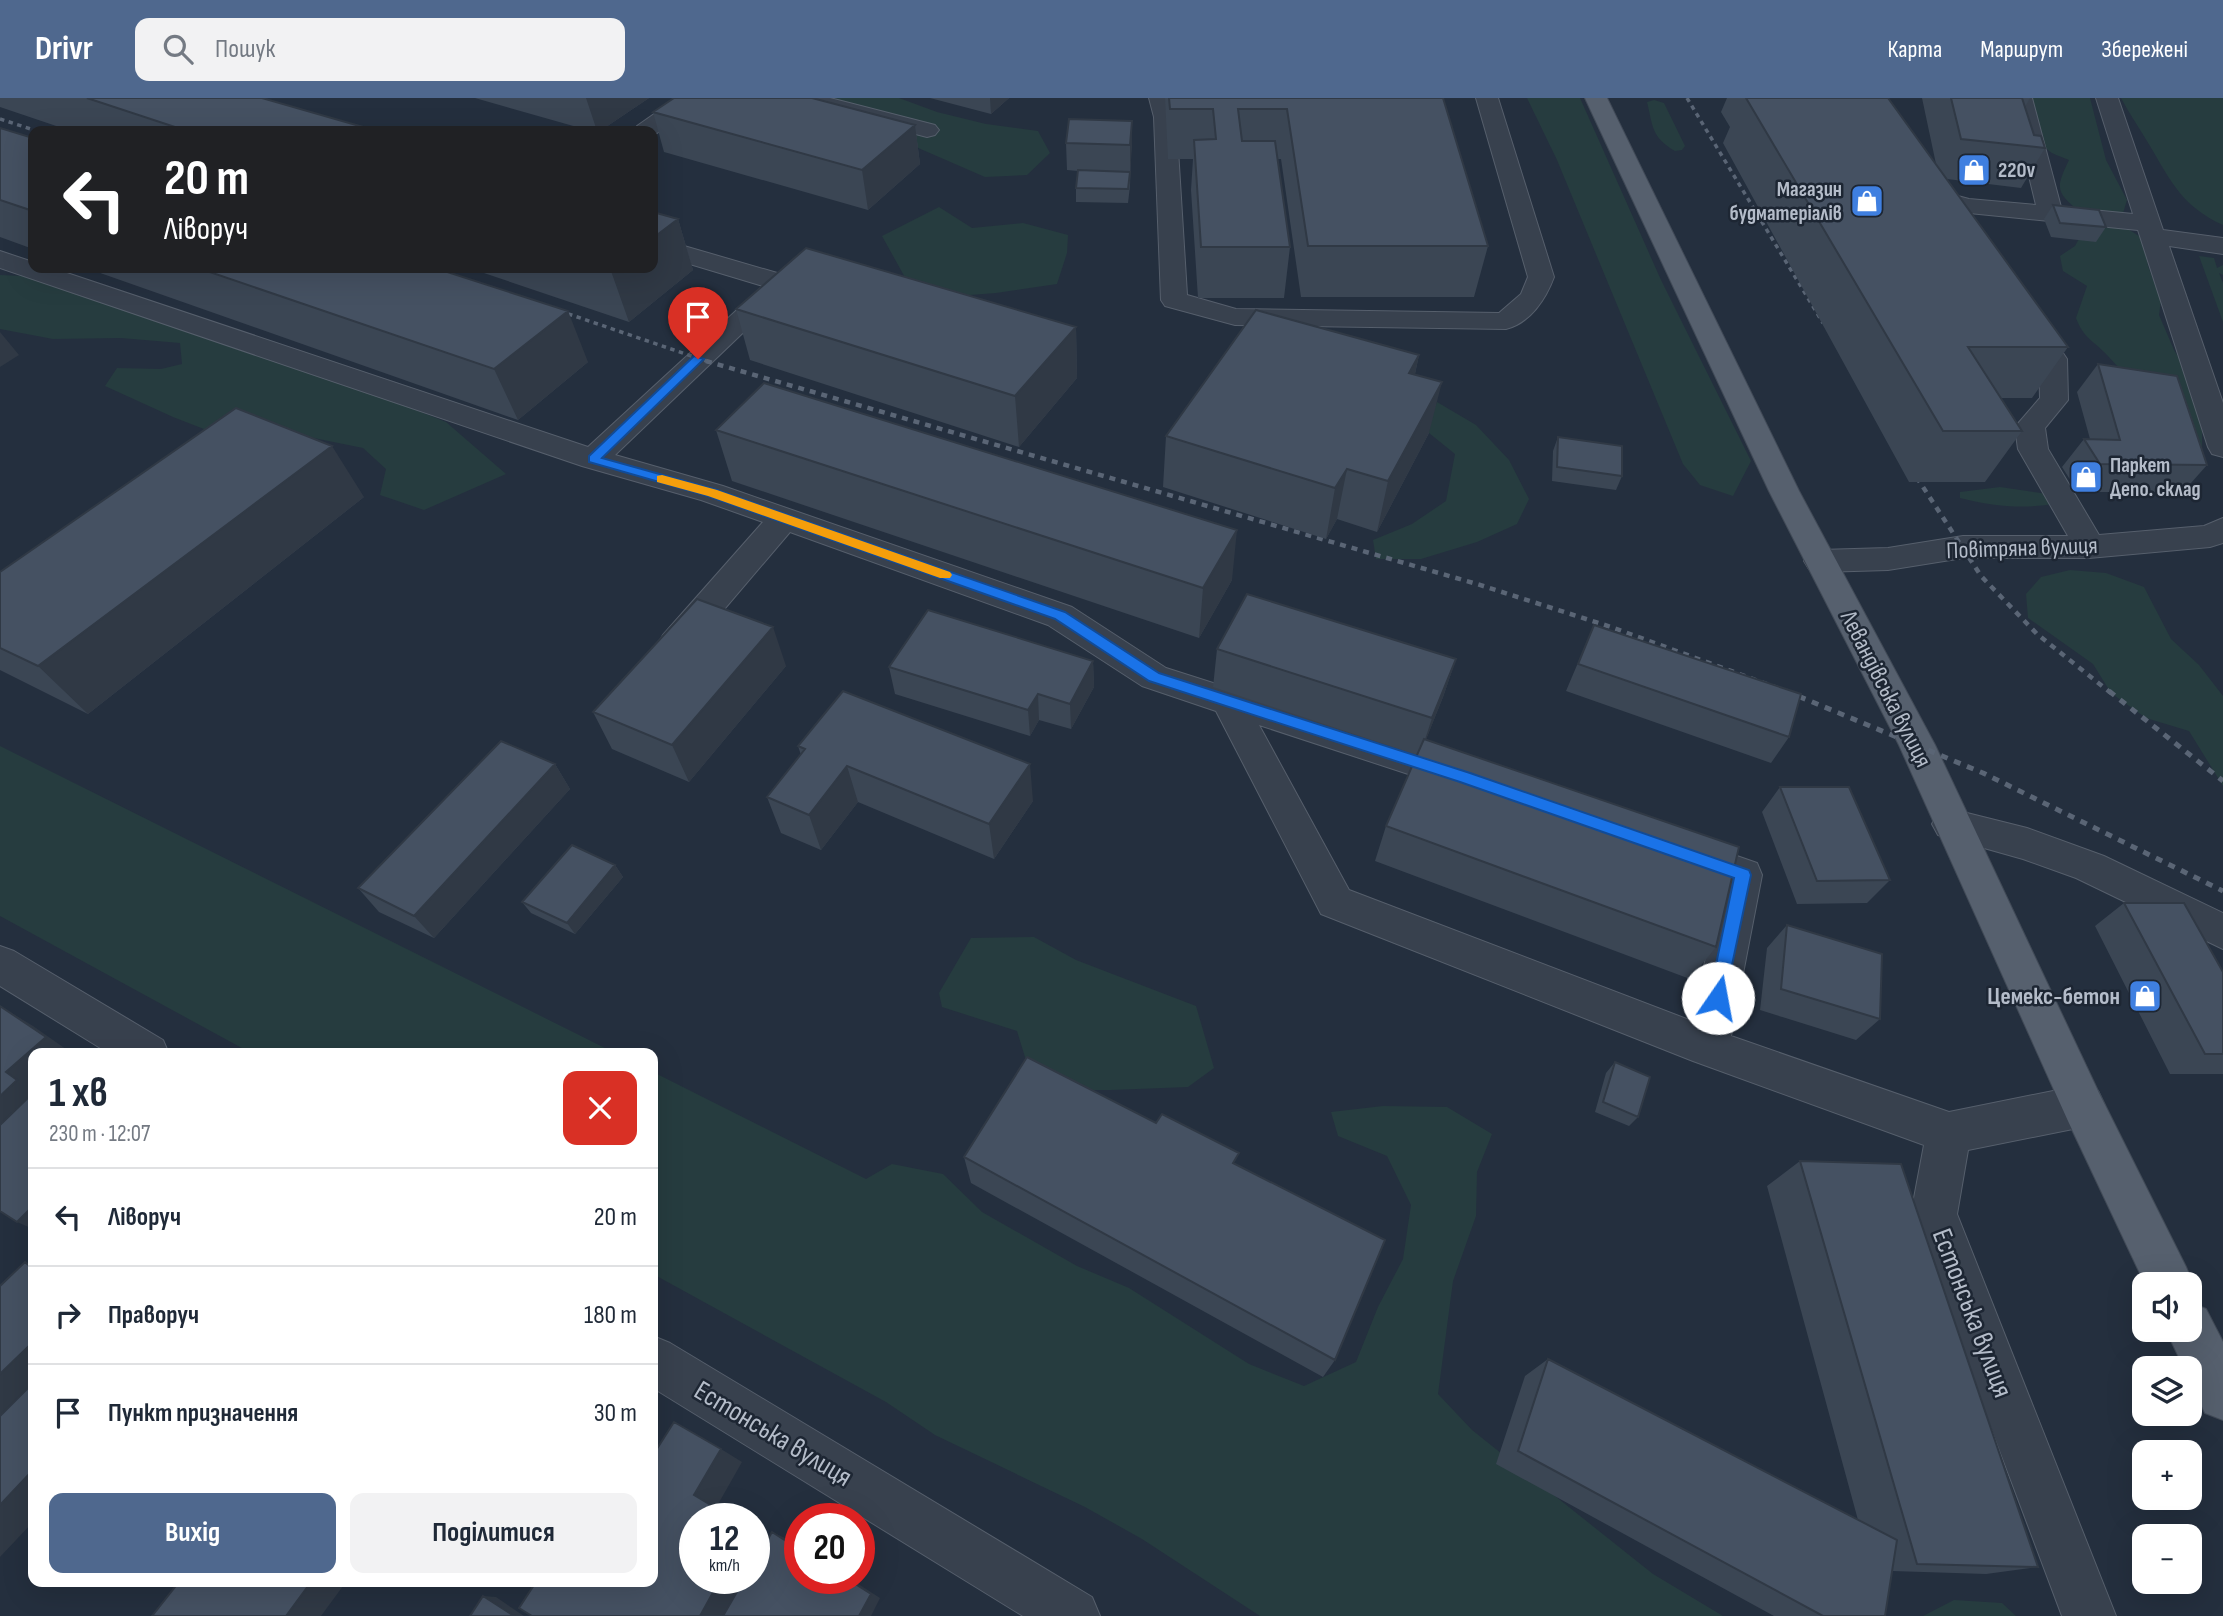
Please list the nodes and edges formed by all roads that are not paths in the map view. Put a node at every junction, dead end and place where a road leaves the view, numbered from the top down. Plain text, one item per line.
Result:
1 (692, 98) edge
2 (804, 98) edge
3 (1160, 98) edge
4 (1487, 98) edge
5 (1596, 98) edge
6 (1863, 98) edge
7 (2021, 98) edge
8 (2107, 98) edge
9 (652, 126) edge
10 (928, 130) dead end
11 (2050, 212) junction
12 (2151, 230) junction
13 (658, 246) edge
14 (2223, 246) edge
15 (0, 259) edge
16 (28, 268) edge
17 (42, 273) edge
18 (2016, 305) edge
19 (2213, 391) edge
20 (2223, 447) edge
21 (593, 459) junction
22 (784, 518) junction
23 (2223, 529) edge
24 (2089, 547) junction
25 (1820, 561) junction
26 (656, 665) edge
27 (1229, 701) junction
28 (1490, 786) edge
29 (1951, 824) junction
30 (1654, 844) edge
31 (2223, 932) edge
32 (0, 964) edge
33 (1707, 1047) junction
34 (138, 1048) edge
35 (2082, 1106) junction
36 (1949, 1133) junction
37 (2163, 1272) edge
38 (2197, 1342) edge
39 (658, 1363) edge
40 (2223, 1395) edge
41 (1073, 1616) edge
42 (2089, 1616) edge

1 - 9 street
2 - 10 street
3 - 4 street
5 - 25 main road, Левандівська вулиця
6 - 11 street
7 - 11 street
8 - 12 street
11 - 12 street
12 - 14 street
12 - 19 street
13 - 21 street
15 - 16 street
17 - 21 street
18 - 24 street
19 - 20 street
21 - 22 street
22 - 26 street
22 - 27 street
23 - 24 street, Повітряна вулиця
24 - 25 street, Повітряна вулиця
25 - 29 main road, Левандівська вулиця
27 - 28 street
27 - 33 street
29 - 31 street
29 - 35 main road, Левандівська вулиця
30 - 33 street
32 - 34 street
33 - 36 street
35 - 36 street
35 - 37 main road, Левандівська вулиця
36 - 42 street, Естонська вулиця
38 - 40 main road
39 - 41 street, Естонська вулиця

